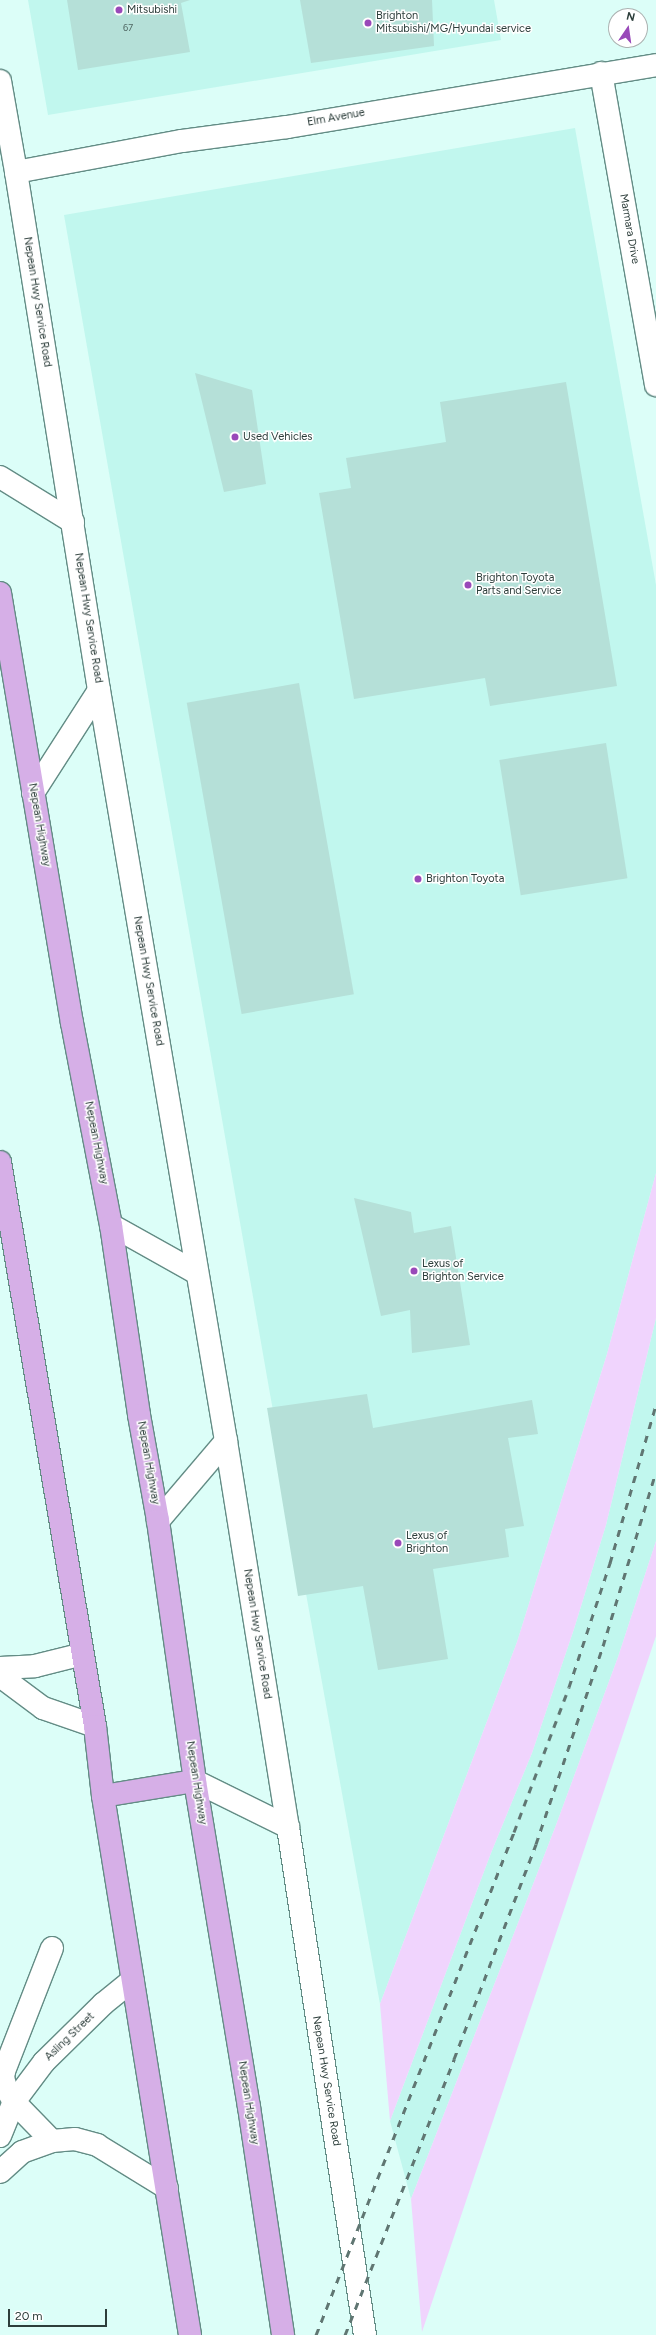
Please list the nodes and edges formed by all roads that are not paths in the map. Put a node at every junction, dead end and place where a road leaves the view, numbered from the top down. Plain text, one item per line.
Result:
1 (656, 65) edge
2 (601, 74) junction
3 (0, 81) edge
4 (16, 172) junction
5 (656, 385) edge
6 (0, 477) edge
7 (73, 522) junction
8 (0, 593) edge
9 (99, 690) junction
10 (33, 793) junction
11 (0, 1162) edge
12 (112, 1225) junction
13 (197, 1272) junction
14 (226, 1442) junction
15 (158, 1521) junction
16 (83, 1654) junction
17 (0, 1668) edge
18 (0, 1676) edge
19 (95, 1726) junction
20 (195, 1781) junction
21 (103, 1796) junction
22 (288, 1827) junction
23 (52, 1948) dead end
24 (134, 1980) junction
25 (14, 2102) junction
26 (0, 2136) edge
27 (52, 2141) junction
28 (0, 2172) edge
29 (167, 2188) junction
30 (190, 2335) edge
31 (283, 2335) edge
32 (365, 2335) edge

1 - 2 street, Elm Avenue
2 - 4 street, Elm Avenue
2 - 5 street, Marmara Drive
3 - 4 street, Nepean Hwy Service Road
4 - 7 street, Nepean Hwy Service Road
6 - 7 street
7 - 9 street, Nepean Hwy Service Road
8 - 10 highway, Nepean Highway
9 - 10 street, Nepean Hwy Service Road
9 - 13 street, Nepean Hwy Service Road
10 - 12 highway, Nepean Highway
11 - 16 highway
12 - 13 street
12 - 15 highway, Nepean Highway
13 - 14 street, Nepean Hwy Service Road
14 - 15 street
14 - 22 street, Nepean Hwy Service Road
15 - 20 highway, Nepean Highway
16 - 17 street
16 - 19 highway
18 - 19 street
19 - 21 highway
20 - 21 highway
20 - 22 street
20 - 31 highway, Nepean Highway
21 - 24 highway
22 - 32 street, Nepean Hwy Service Road
23 - 25 street
24 - 25 street, Asling Street
24 - 29 highway
25 - 26 street, Asling Street
25 - 27 street
27 - 28 street
27 - 29 street
29 - 30 highway

